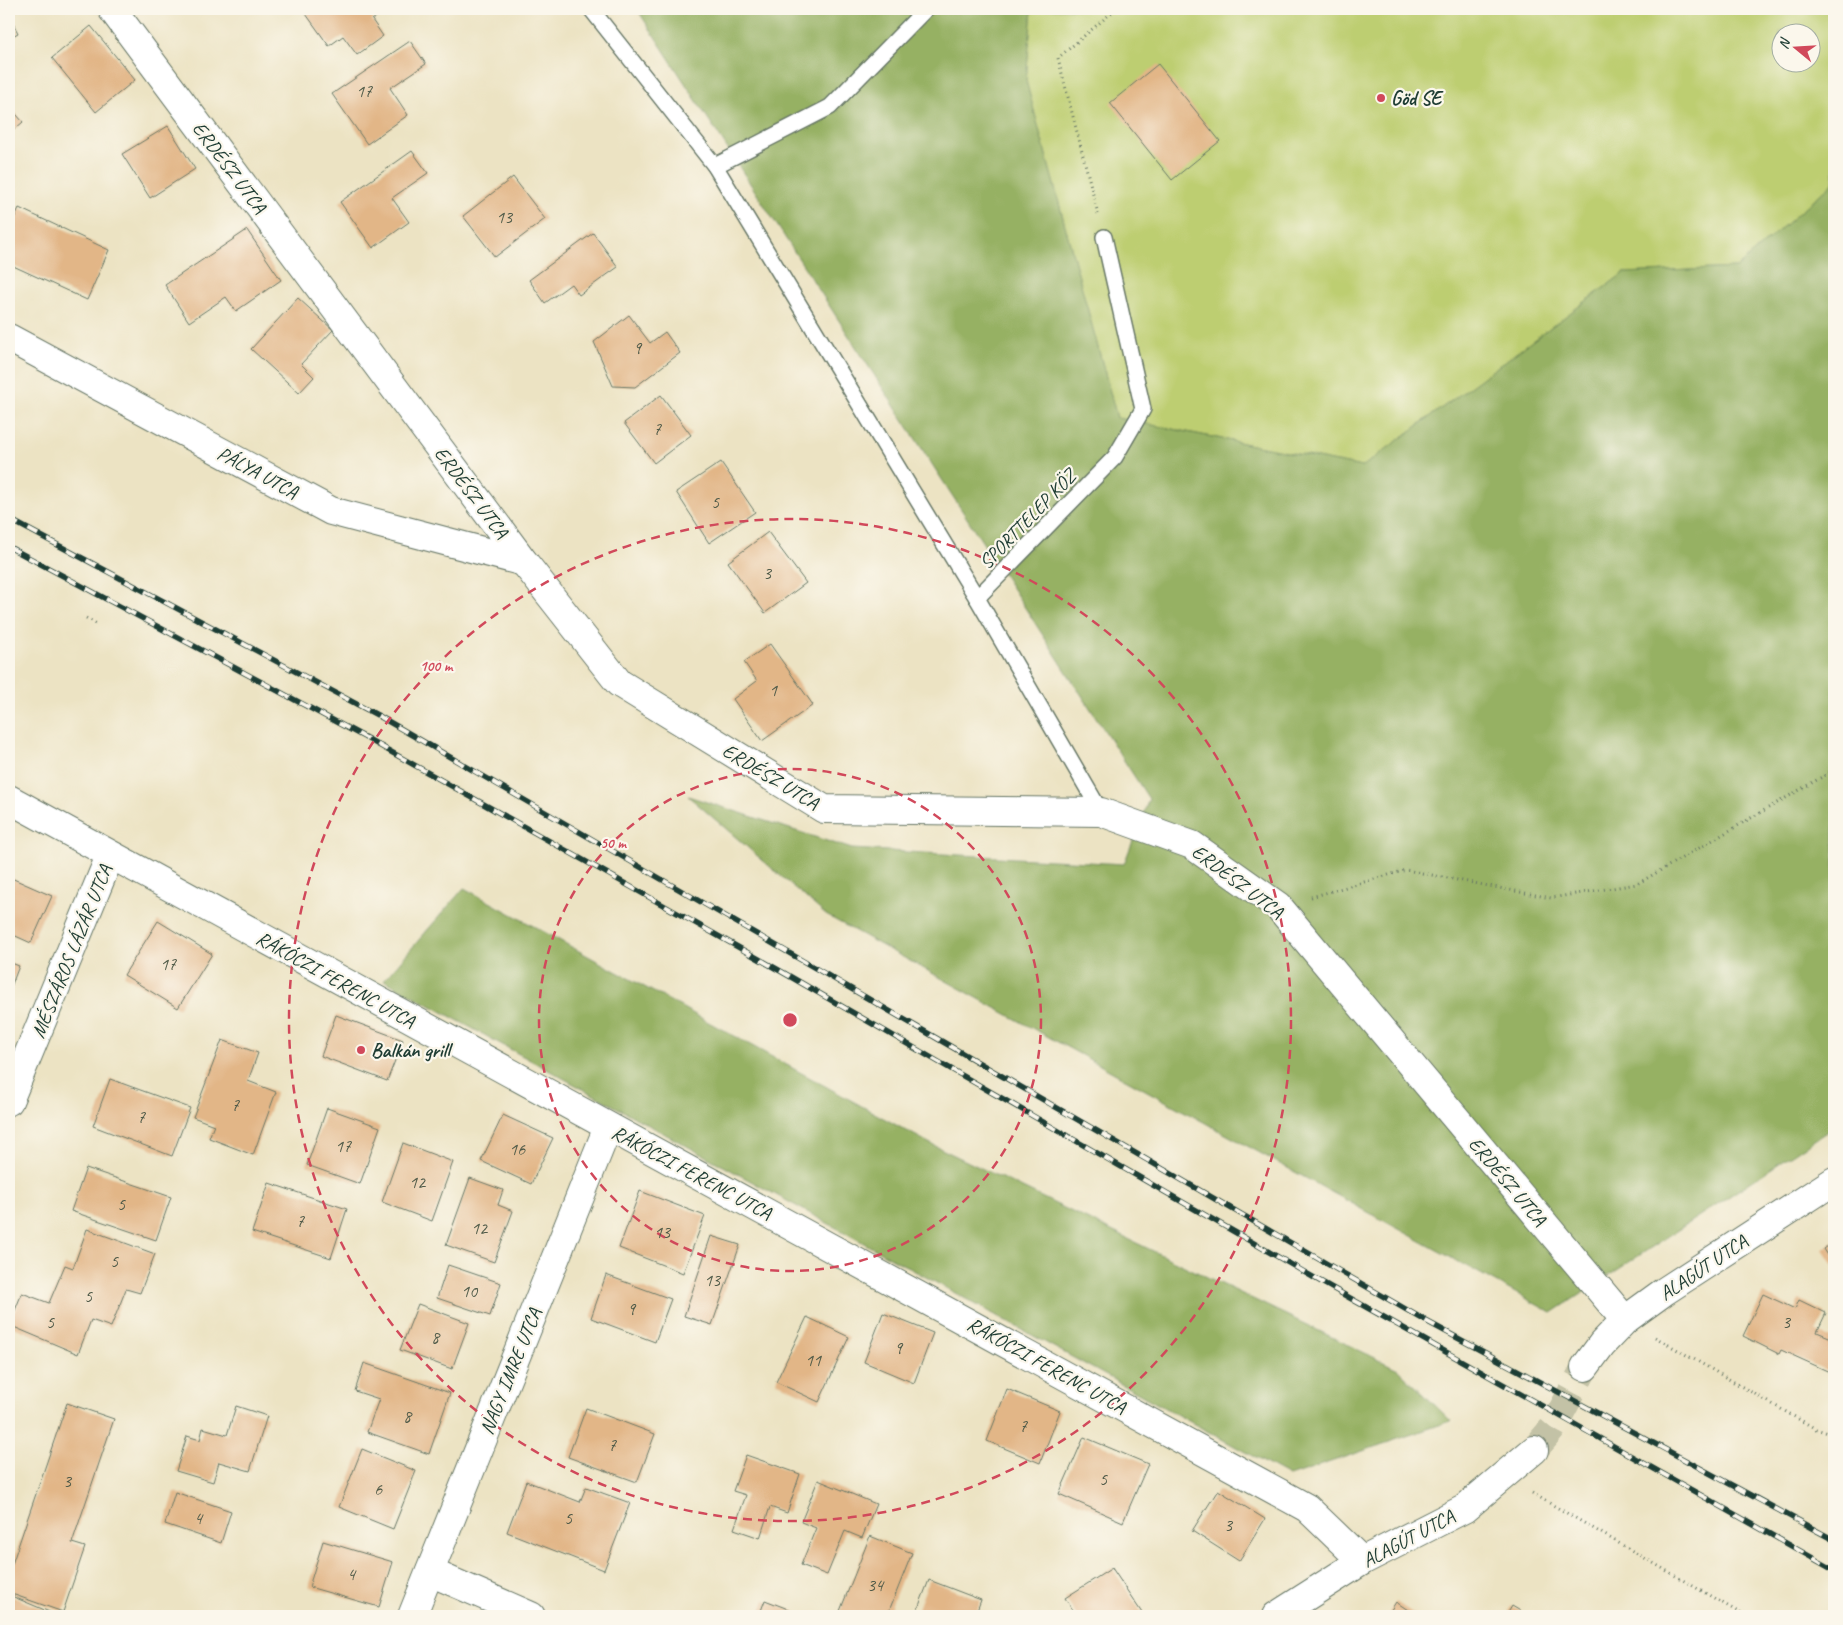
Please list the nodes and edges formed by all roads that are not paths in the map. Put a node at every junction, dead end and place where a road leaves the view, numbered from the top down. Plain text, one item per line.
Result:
1 (112, 9) edge
2 (591, 9) edge
3 (926, 9) edge
4 (715, 166) junction
5 (1104, 237) road end
6 (9, 338) edge
7 (524, 562) junction
8 (977, 598) junction
9 (9, 798) edge
10 (1100, 812) junction
11 (110, 856) junction
12 (9, 1101) edge
13 (608, 1127) junction
14 (1834, 1180) edge
15 (1625, 1320) junction
16 (1585, 1367) tunnel mouth
17 (1534, 1450) tunnel mouth
18 (1362, 1561) junction
19 (430, 1572) junction
20 (412, 1616) edge
21 (531, 1616) edge
22 (1276, 1616) edge

1 - 7 street, ERDÉSZ UTCA
2 - 4 lane
3 - 4 lane
4 - 8 lane
5 - 8 lane, SPORTTELEP KÖZ
6 - 7 street, PÁLYA UTCA
7 - 10 street, ERDÉSZ UTCA
8 - 10 lane, SPORTTELEP KÖZ
9 - 11 street, RÁKÓCZI FERENC UTCA
10 - 15 street, ERDÉSZ UTCA
11 - 12 street, MÉSZÁROS LÁZÁR UTCA
11 - 13 street, RÁKÓCZI FERENC UTCA
13 - 18 street, RÁKÓCZI FERENC UTCA
13 - 19 street, NAGY IMRE UTCA
14 - 15 street, ALAGÚT UTCA
15 - 16 street, ALAGÚT UTCA
17 - 18 street, ALAGÚT UTCA
18 - 22 street, ALAGÚT UTCA
19 - 20 street, NAGY IMRE UTCA
19 - 21 street

